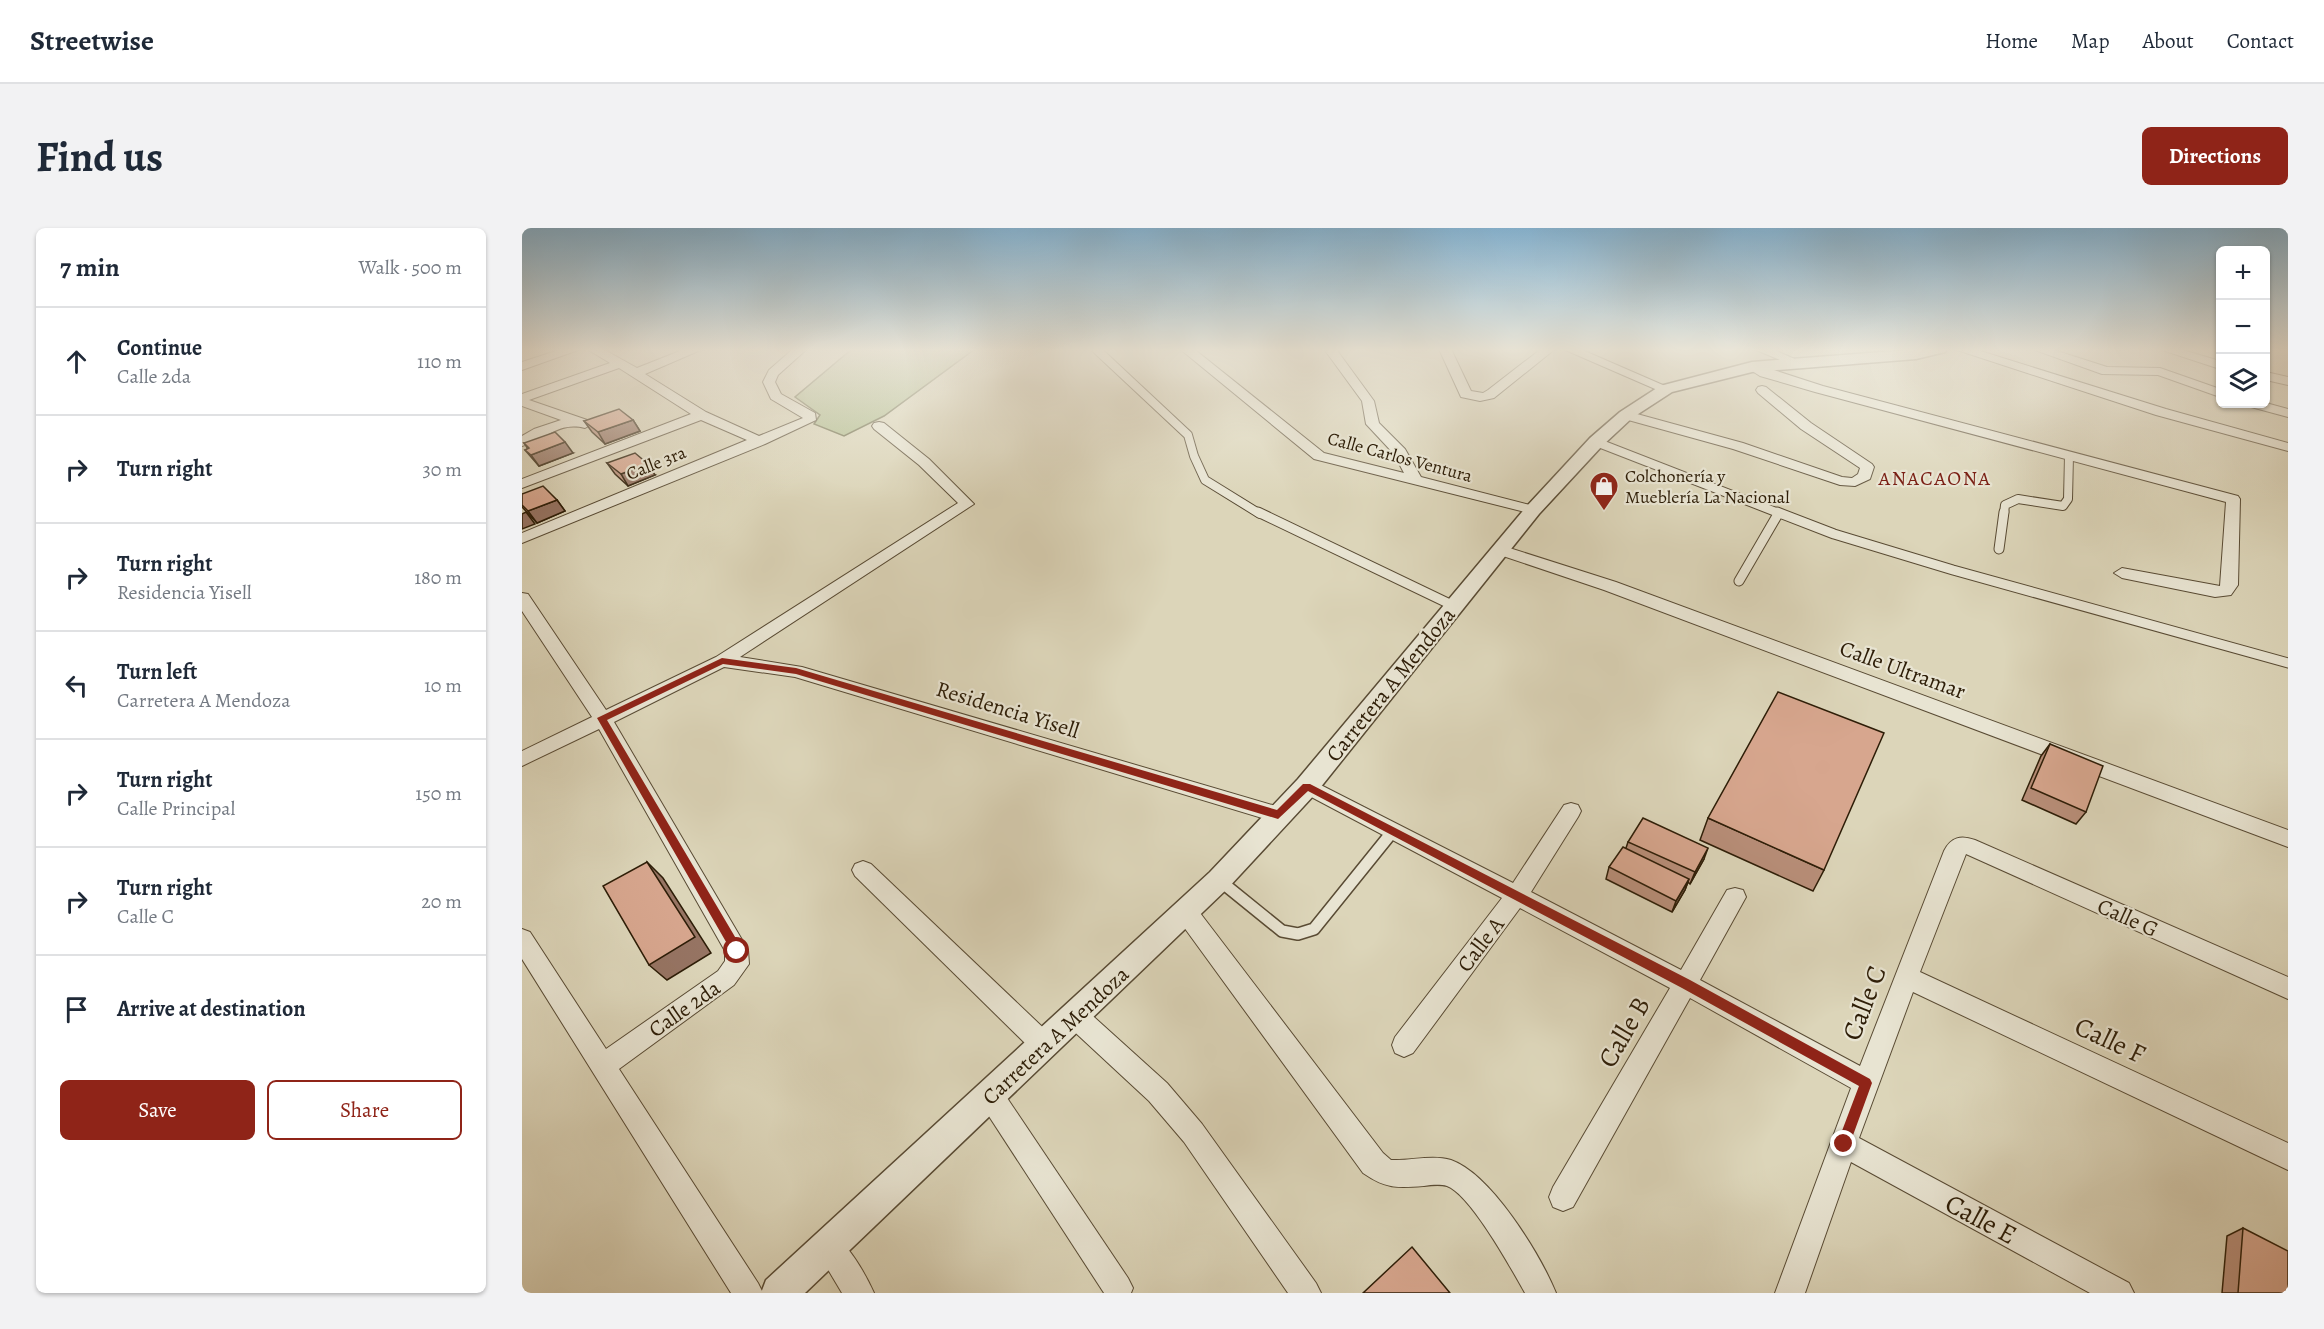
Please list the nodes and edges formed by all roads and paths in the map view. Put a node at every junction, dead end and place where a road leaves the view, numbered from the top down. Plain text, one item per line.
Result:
1 (676, 399) edge
2 (780, 399) edge
3 (1149, 399) edge
4 (1249, 399) edge
5 (1367, 399) edge
6 (1651, 399) edge
7 (1773, 399) edge
8 (1856, 399) edge
9 (2114, 399) edge
10 (522, 402) edge
11 (2270, 408) edge
12 (2288, 413) edge
13 (701, 415) junction
14 (1626, 415) junction
15 (879, 426) dead end
16 (760, 441) junction
17 (522, 442) edge
18 (1596, 442) junction
19 (2288, 447) edge
20 (2069, 456) junction
21 (1415, 480) junction
22 (522, 484) edge
23 (1533, 510) junction
24 (1778, 514) junction
25 (522, 538) edge
26 (1999, 549) dead end
27 (1500, 550) junction
28 (2122, 573) dead end
29 (1739, 581) dead end
30 (522, 598) edge
31 (1454, 606) junction
32 (722, 661) junction
33 (2288, 663) edge
34 (602, 718) junction
35 (522, 759) edge
36 (1306, 786) junction
37 (1571, 811) dead end
38 (1278, 815) junction
39 (1393, 831) junction
40 (2288, 839) edge
41 (1968, 846) joint
42 (863, 870) dead end
43 (1219, 880) junction
44 (1517, 895) junction
45 (1735, 897) dead end
46 (1186, 912) junction
47 (522, 939) edge
48 (1906, 977) junction
49 (1686, 984) junction
50 (2288, 988) edge
51 (1075, 1016) junction
52 (1044, 1045) junction
53 (1404, 1045) dead end
54 (602, 1066) junction
55 (1866, 1083) junction
56 (990, 1095) junction
57 (1844, 1144) junction
58 (2288, 1157) edge
59 (1563, 1197) dead end
60 (828, 1246) junction
61 (1118, 1288) dead end
62 (748, 1293) edge
63 (779, 1293) edge
64 (859, 1293) edge
65 (1306, 1293) edge
66 (1541, 1293) edge
67 (1790, 1293) edge
68 (2119, 1293) edge

1 - 13 street
2 - 16 street, Calle 3ra
3 - 31 lane
4 - 21 street, Calle Carlos Ventura
5 - 21 street
6 - 14 street, Carretera A Mendoza
7 - 14 street
8 - 20 street
9 - 19 street
10 - 17 street
11 - 12 street
13 - 16 street
13 - 22 street
14 - 18 street, Carretera A Mendoza
15 - 32 street
16 - 25 street, Calle 3ra
18 - 23 street, Carretera A Mendoza
18 - 24 lane
20 - 26 lane
20 - 28 street
21 - 23 street, Calle Carlos Ventura
23 - 27 street, Carretera A Mendoza
24 - 29 lane
24 - 33 lane
27 - 31 street, Carretera A Mendoza
27 - 40 street, Calle Ultramar
30 - 34 street, Calle 2da
31 - 36 street, Carretera A Mendoza
32 - 34 street
32 - 38 street, Residencia Yisell
34 - 35 street
34 - 54 street, Calle 2da
36 - 38 street, Carretera A Mendoza
36 - 39 street
37 - 44 street, Calle A
38 - 43 street, Carretera A Mendoza
39 - 43 lane
39 - 44 street
41 - 48 street, Calle C
41 - 50 street, Calle G
42 - 52 street
43 - 46 street, Carretera A Mendoza
44 - 49 street
44 - 53 street, Calle A
45 - 49 street, Calle B
46 - 51 street, Carretera A Mendoza
46 - 66 street
47 - 54 street
48 - 55 street, Calle C
48 - 58 street, Calle F
49 - 55 street
49 - 59 street, Calle B
51 - 52 street, Carretera A Mendoza
51 - 65 street
52 - 56 street, Carretera A Mendoza
54 - 62 street
55 - 57 street, Calle C
56 - 60 street, Carretera A Mendoza
56 - 61 street
57 - 67 street, Calle C
57 - 68 street, Calle E
60 - 63 street, Carretera A Mendoza
60 - 64 street

